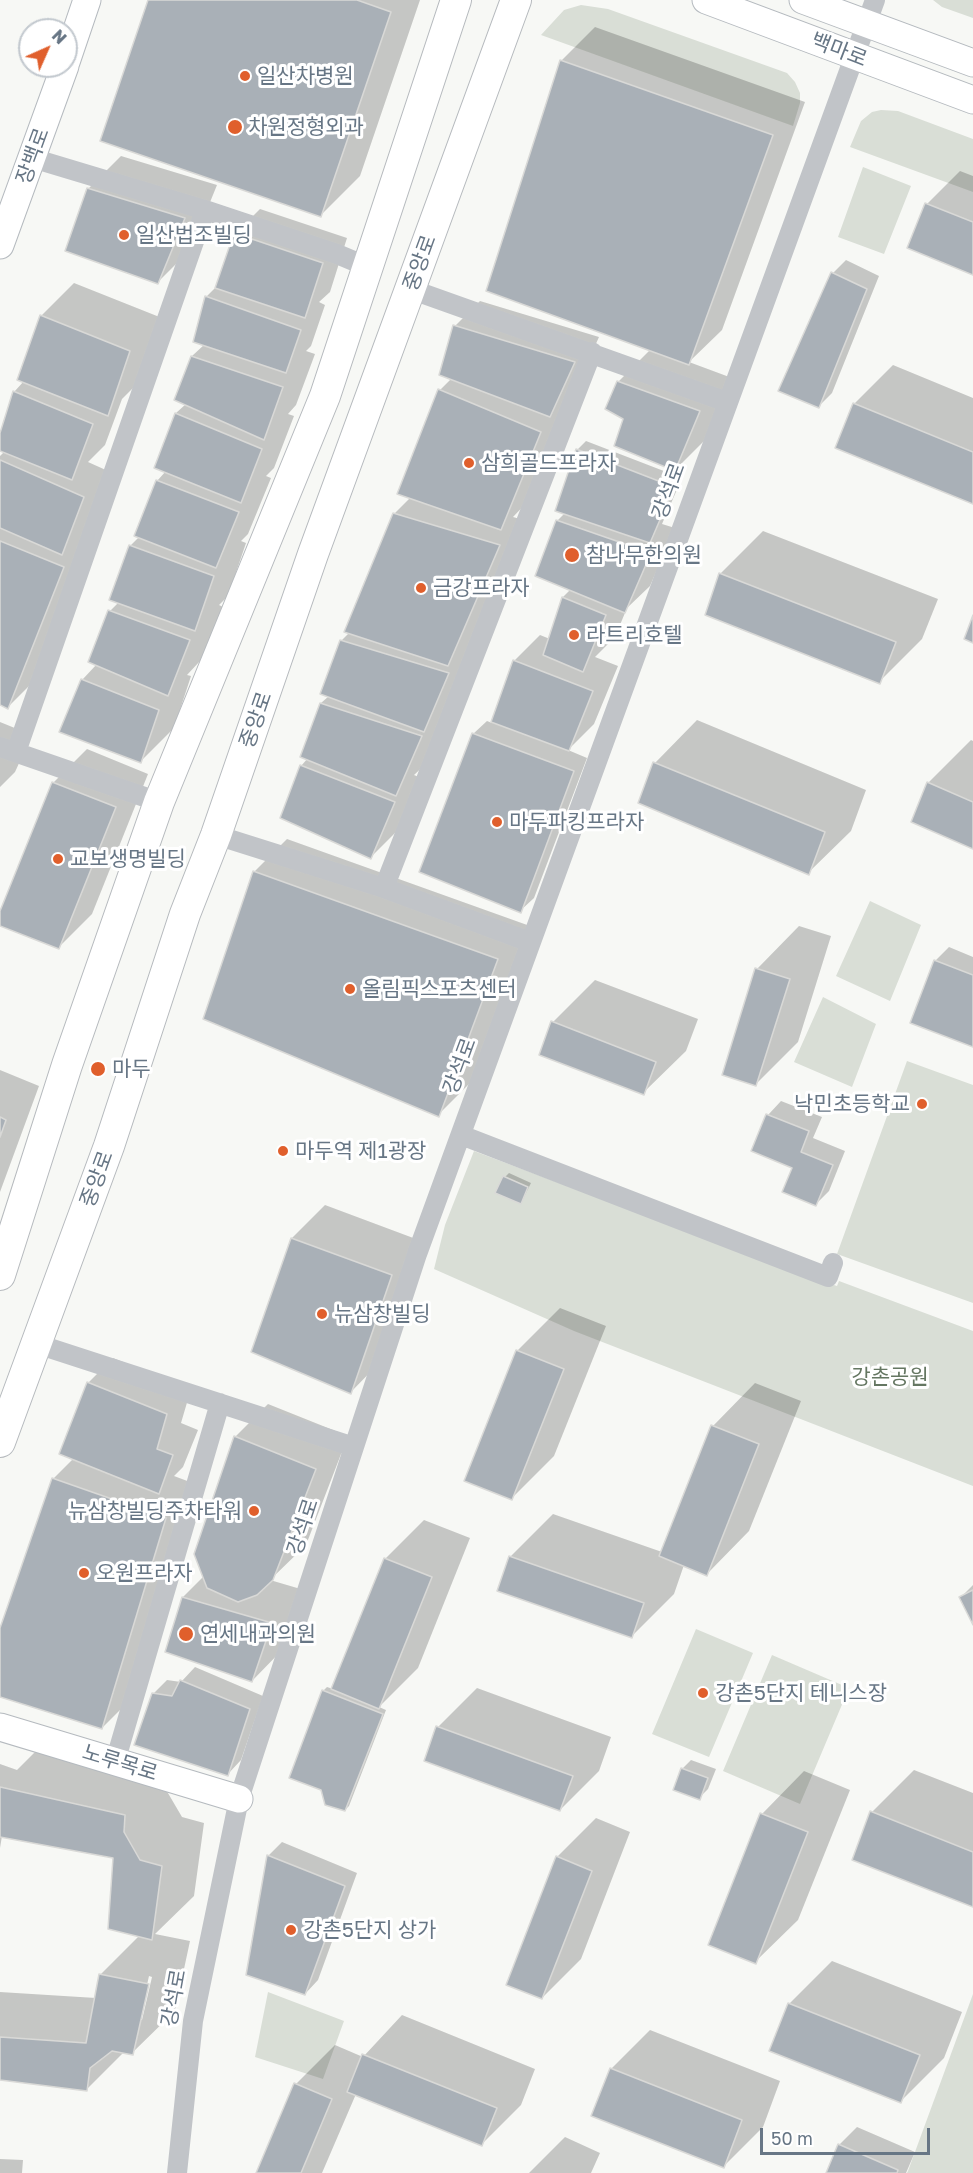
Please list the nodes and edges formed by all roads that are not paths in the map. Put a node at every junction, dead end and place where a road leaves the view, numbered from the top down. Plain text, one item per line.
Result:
1 (87, 0) edge
2 (456, 0) edge
3 (516, 0) edge
4 (706, 0) edge
5 (804, 0) edge
6 (871, 12) edge
7 (78, 26) edge
8 (856, 56) junction
9 (973, 63) edge
10 (60, 78) edge
11 (973, 100) edge
12 (32, 158) junction
13 (205, 210) junction
14 (0, 245) edge
15 (368, 267) junction
16 (410, 289) junction
17 (592, 352) junction
18 (726, 402) junction
19 (8, 749) edge
20 (159, 802) junction
21 (216, 835) junction
22 (384, 888) junction
23 (530, 942) junction
24 (461, 1135) junction
25 (833, 1263) dead end
26 (0, 1275) edge
27 (37, 1344) junction
28 (219, 1403) junction
29 (0, 1442) edge
30 (354, 1447) junction
31 (0, 1727) edge
32 (115, 1762) junction
33 (239, 1799) junction
34 (177, 2173) edge

1 - 7 street, 장백로
2 - 15 main road
3 - 16 main road, 중앙로
4 - 8 street, 백마로
5 - 6 street, 백마로
6 - 8 street, 강석로
6 - 9 street, 백마로
8 - 11 street, 백마로
8 - 18 street, 강석로
10 - 12 street, 장백로
12 - 13 street
12 - 14 street, 장백로
13 - 15 street
13 - 19 street
15 - 20 main road
16 - 17 street
16 - 21 main road, 중앙로
17 - 18 street
17 - 22 street
18 - 23 street, 강석로
19 - 20 street
20 - 26 main road
21 - 22 street
21 - 27 main road, 중앙로
22 - 23 street
23 - 24 street, 강석로
24 - 25 street
24 - 30 street, 강석로
27 - 28 street
27 - 29 main road, 중앙로
28 - 30 street
28 - 32 street
30 - 33 street, 강석로
31 - 32 street, 노루목로
32 - 33 street, 노루목로
33 - 34 street, 강석로

